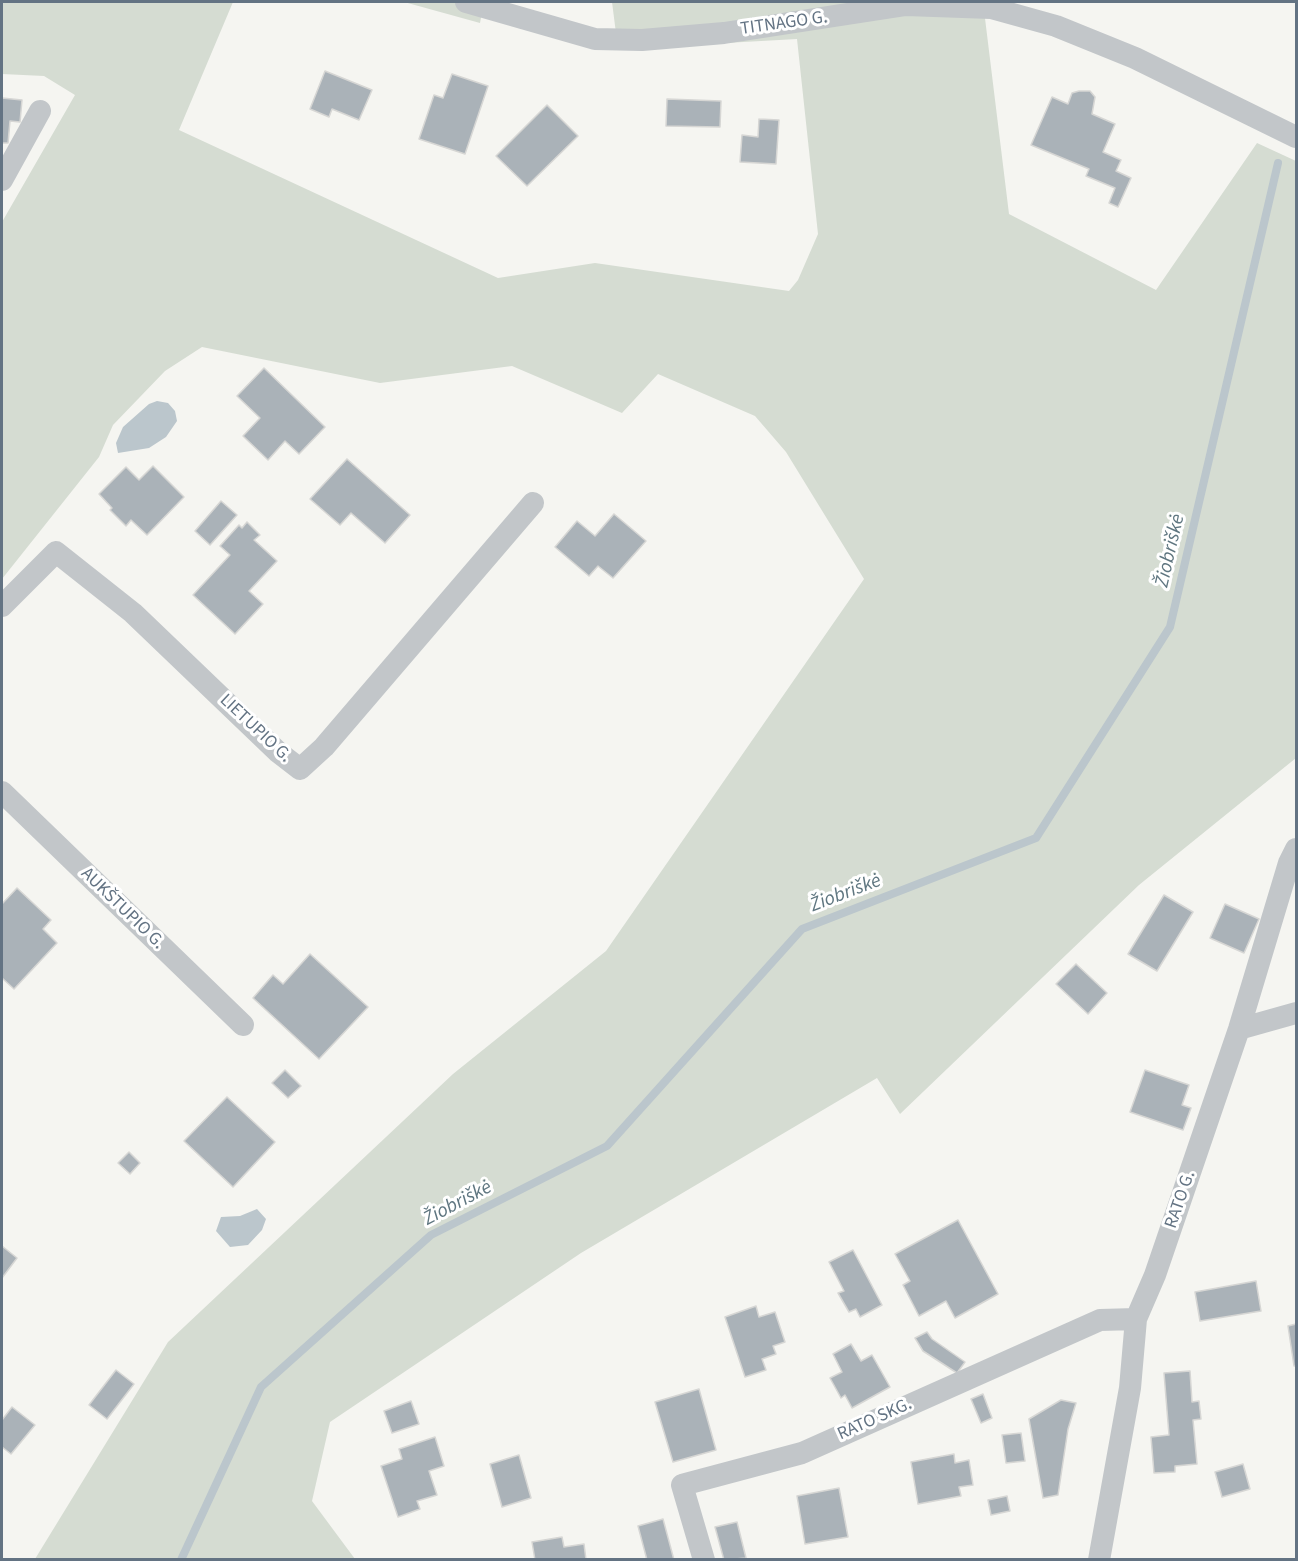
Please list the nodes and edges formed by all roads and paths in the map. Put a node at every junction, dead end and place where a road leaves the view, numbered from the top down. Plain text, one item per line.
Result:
1 (466, 2) edge
2 (40, 111) dead end
3 (1296, 137) edge
4 (2, 180) edge
5 (532, 503) dead end
6 (2, 606) edge
7 (2, 792) edge
8 (1296, 849) edge
9 (1296, 1013) edge
10 (243, 1025) dead end
11 (1239, 1029) junction
12 (1136, 1319) junction
13 (704, 1560) edge
14 (1099, 1560) edge

1 - 3 street, TITNAGO G.
2 - 4 street
5 - 6 street, LIETUPIO G.
7 - 10 street, AUKŠTUPIO G.
8 - 11 street, RATO G.
9 - 11 street
11 - 12 street, RATO G.
12 - 13 street, RATO SKG.
12 - 14 street, RATO G.

